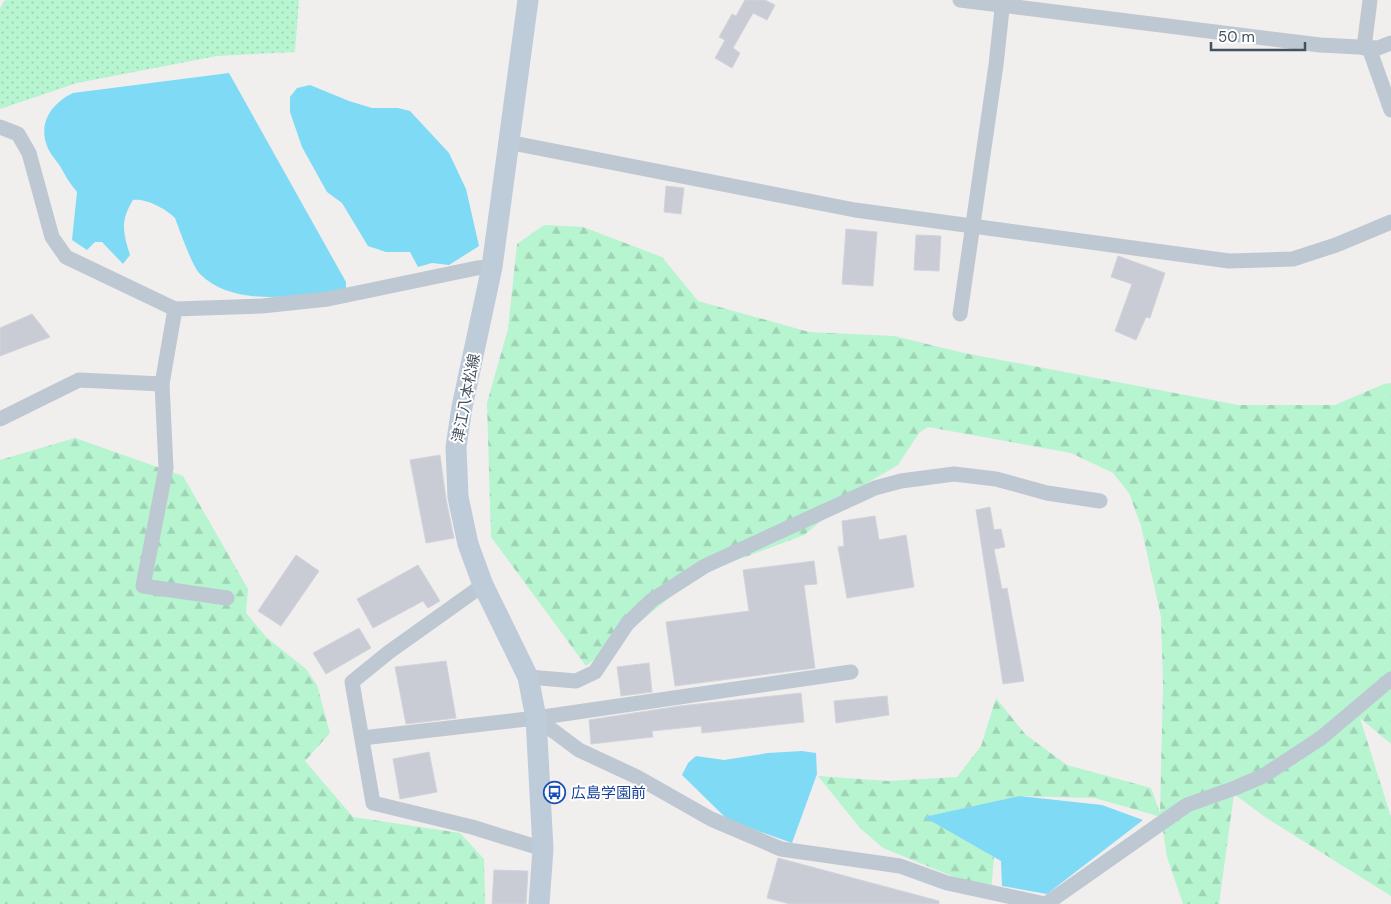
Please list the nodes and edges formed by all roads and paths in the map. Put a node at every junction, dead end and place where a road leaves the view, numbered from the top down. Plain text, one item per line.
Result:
1 (528, 0) edge
2 (960, 0) edge
3 (1370, 0) edge
4 (1003, 3) edge
5 (1391, 43) edge
6 (1366, 48) junction
7 (1391, 110) edge
8 (0, 127) edge
9 (508, 142) junction
10 (1391, 222) edge
11 (973, 227) junction
12 (492, 267) junction
13 (175, 310) junction
14 (960, 314) dead end
15 (162, 384) junction
16 (0, 419) edge
17 (1100, 501) dead end
18 (483, 585) junction
19 (227, 598) dead end
20 (852, 672) dead end
21 (528, 677) junction
22 (1391, 679) edge
23 (536, 718) junction
24 (362, 738) junction
25 (543, 849) junction
26 (539, 904) edge
27 (1045, 904) edge

1 - 9 main road, 津江八本松線
2 - 4 street
3 - 6 street
4 - 6 street
4 - 11 street
5 - 6 street
6 - 7 street
8 - 13 street
9 - 11 street
9 - 12 main road, 津江八本松線
10 - 11 street
11 - 14 street
12 - 13 street
12 - 18 main road, 津江八本松線
13 - 15 street
15 - 16 street
15 - 19 street
17 - 21 street
18 - 21 main road, 津江八本松線
18 - 24 street
20 - 23 street
21 - 23 main road, 津江八本松線
22 - 27 street
23 - 24 street
23 - 25 main road, 津江八本松線
23 - 27 street
24 - 25 street
25 - 26 main road, 津江八本松線

